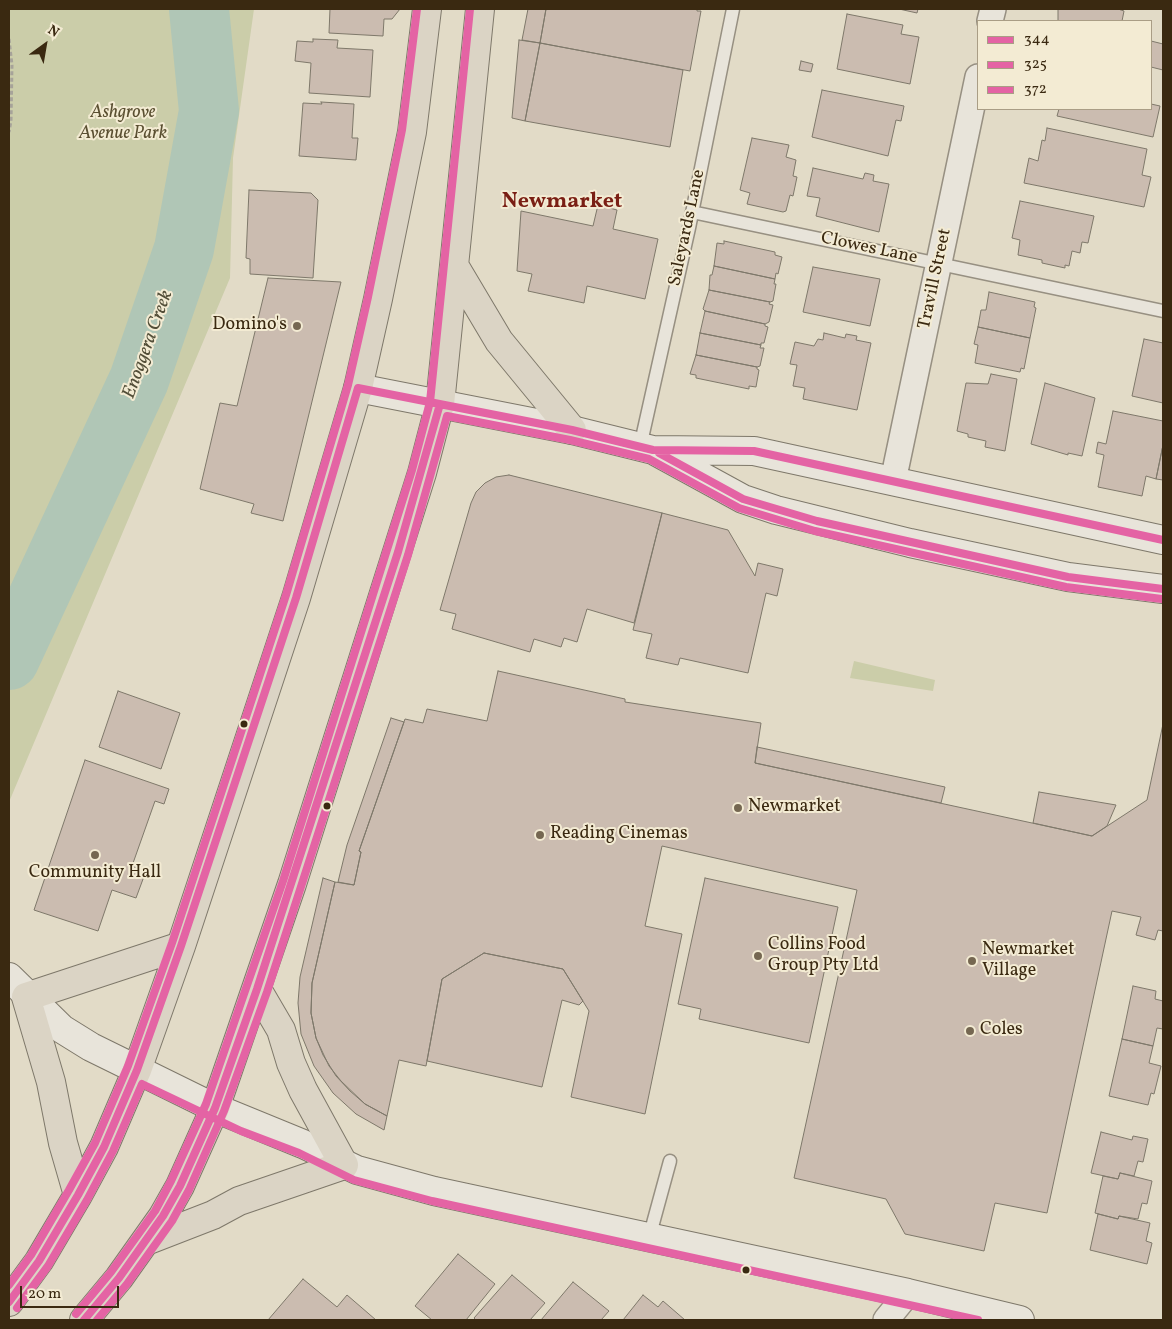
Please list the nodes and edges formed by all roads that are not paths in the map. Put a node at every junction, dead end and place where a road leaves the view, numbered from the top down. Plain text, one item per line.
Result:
1 (427, 9) edge
2 (480, 9) edge
3 (733, 9) edge
4 (977, 82) edge
5 (692, 212) junction
6 (939, 263) junction
7 (455, 267) junction
8 (1163, 311) edge
9 (358, 388) junction
10 (440, 404) junction
11 (572, 430) junction
12 (647, 448) junction
13 (893, 481) junction
14 (1163, 540) edge
15 (1163, 589) edge
16 (182, 946) junction
17 (18, 987) edge
18 (258, 989) junction
19 (137, 1070) junction
20 (214, 1108) junction
21 (670, 1160) dead end
22 (344, 1165) junction
23 (78, 1195) junction
24 (649, 1238) junction
25 (146, 1241) junction
26 (908, 1294) junction
27 (9, 1302) edge
28 (84, 1320) edge
29 (886, 1320) edge
30 (1020, 1320) edge

1 - 9 main road
2 - 7 main road
3 - 5 lane, Saleyards Lane
4 - 6 street, Travill Street
5 - 6 lane, Clowes Lane
5 - 12 lane, Saleyards Lane
6 - 8 lane, Clowes Lane
6 - 13 street, Travill Street
7 - 10 main road
7 - 11 main road
9 - 10 main road
9 - 16 main road
10 - 11 main road
10 - 18 main road
11 - 12 main road
12 - 13 main road
12 - 15 main road
13 - 14 main road
16 - 17 main road
16 - 19 main road
17 - 19 main road
17 - 23 main road
18 - 20 main road
18 - 22 main road
19 - 20 main road
19 - 23 main road
20 - 22 main road
20 - 25 main road
21 - 24 lane
22 - 24 main road
22 - 25 main road
23 - 27 main road
24 - 26 main road
25 - 28 main road
26 - 29 street
26 - 30 main road

